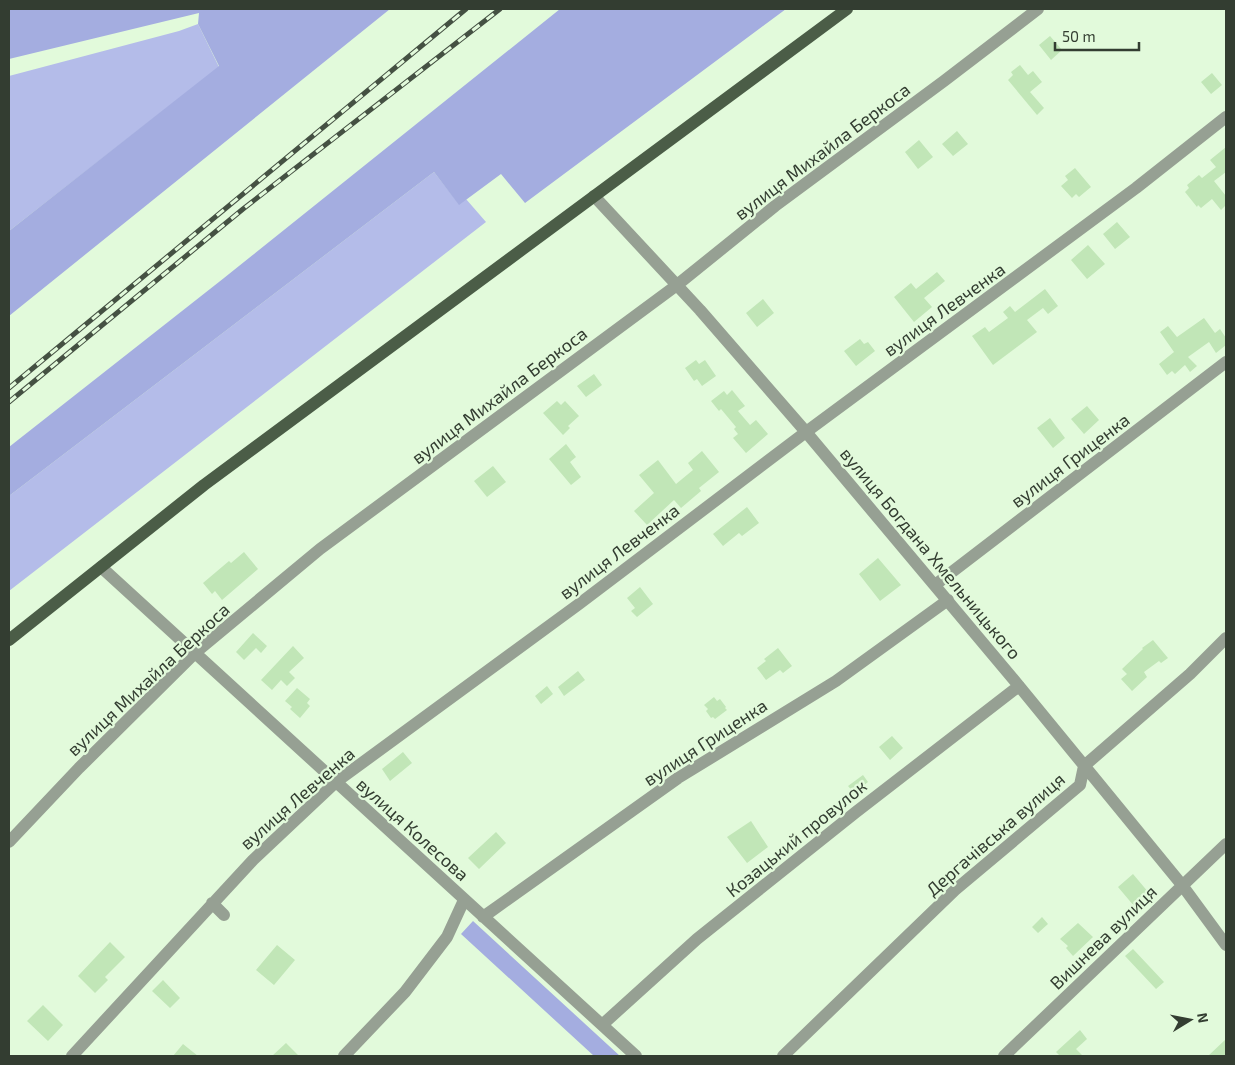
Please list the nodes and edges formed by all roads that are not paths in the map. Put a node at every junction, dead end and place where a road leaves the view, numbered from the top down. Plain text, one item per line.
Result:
1 (847, 9) edge
2 (1038, 9) edge
3 (1226, 117) edge
4 (594, 196) junction
5 (677, 285) junction
6 (1226, 362) edge
7 (806, 432) junction
8 (101, 567) junction
9 (935, 585) junction
10 (948, 600) junction
11 (1226, 638) edge
12 (9, 640) edge
13 (195, 653) junction
14 (1019, 686) junction
15 (1084, 766) junction
16 (336, 782) junction
17 (9, 842) edge
18 (1226, 844) edge
19 (1182, 885) junction
20 (464, 900) junction
21 (212, 903) junction
22 (224, 916) dead end
23 (483, 916) junction
24 (1226, 945) edge
25 (602, 1025) junction
26 (72, 1056) edge
27 (344, 1056) edge
28 (636, 1056) edge
29 (783, 1056) edge
30 (1004, 1056) edge

1 - 4 main road
2 - 5 street, вулиця Михайла Беркоса
3 - 7 street, вулиця Левченка
4 - 5 street, вулиця Богдана Хмельницького
4 - 8 main road
5 - 7 street, вулиця Богдана Хмельницького
5 - 13 street, вулиця Михайла Беркоса
6 - 9 street, вулиця Гриценка
7 - 9 street, вулиця Богдана Хмельницького
7 - 16 street, вулиця Левченка
8 - 12 main road
8 - 13 street, вулиця Колесова
9 - 10 street, вулиця Богдана Хмельницького
10 - 14 street, вулиця Богдана Хмельницького
10 - 23 street, вулиця Гриценка
11 - 15 street, Дергачівська вулиця
13 - 16 street, вулиця Колесова
13 - 17 street, вулиця Михайла Беркоса
14 - 15 street, вулиця Богдана Хмельницького
14 - 25 street, Козацький провулок
15 - 19 street, вулиця Богдана Хмельницького
15 - 29 street, Дергачівська вулиця
16 - 20 street, вулиця Колесова
16 - 21 street, вулиця Левченка
18 - 19 street, Вишнева вулиця
19 - 24 street, вулиця Богдана Хмельницького
19 - 30 street, Вишнева вулиця
20 - 23 street, вулиця Колесова
20 - 27 street
21 - 22 street
21 - 26 street, вулиця Левченка
23 - 25 street, вулиця Колесова
25 - 28 street, вулиця Колесова

